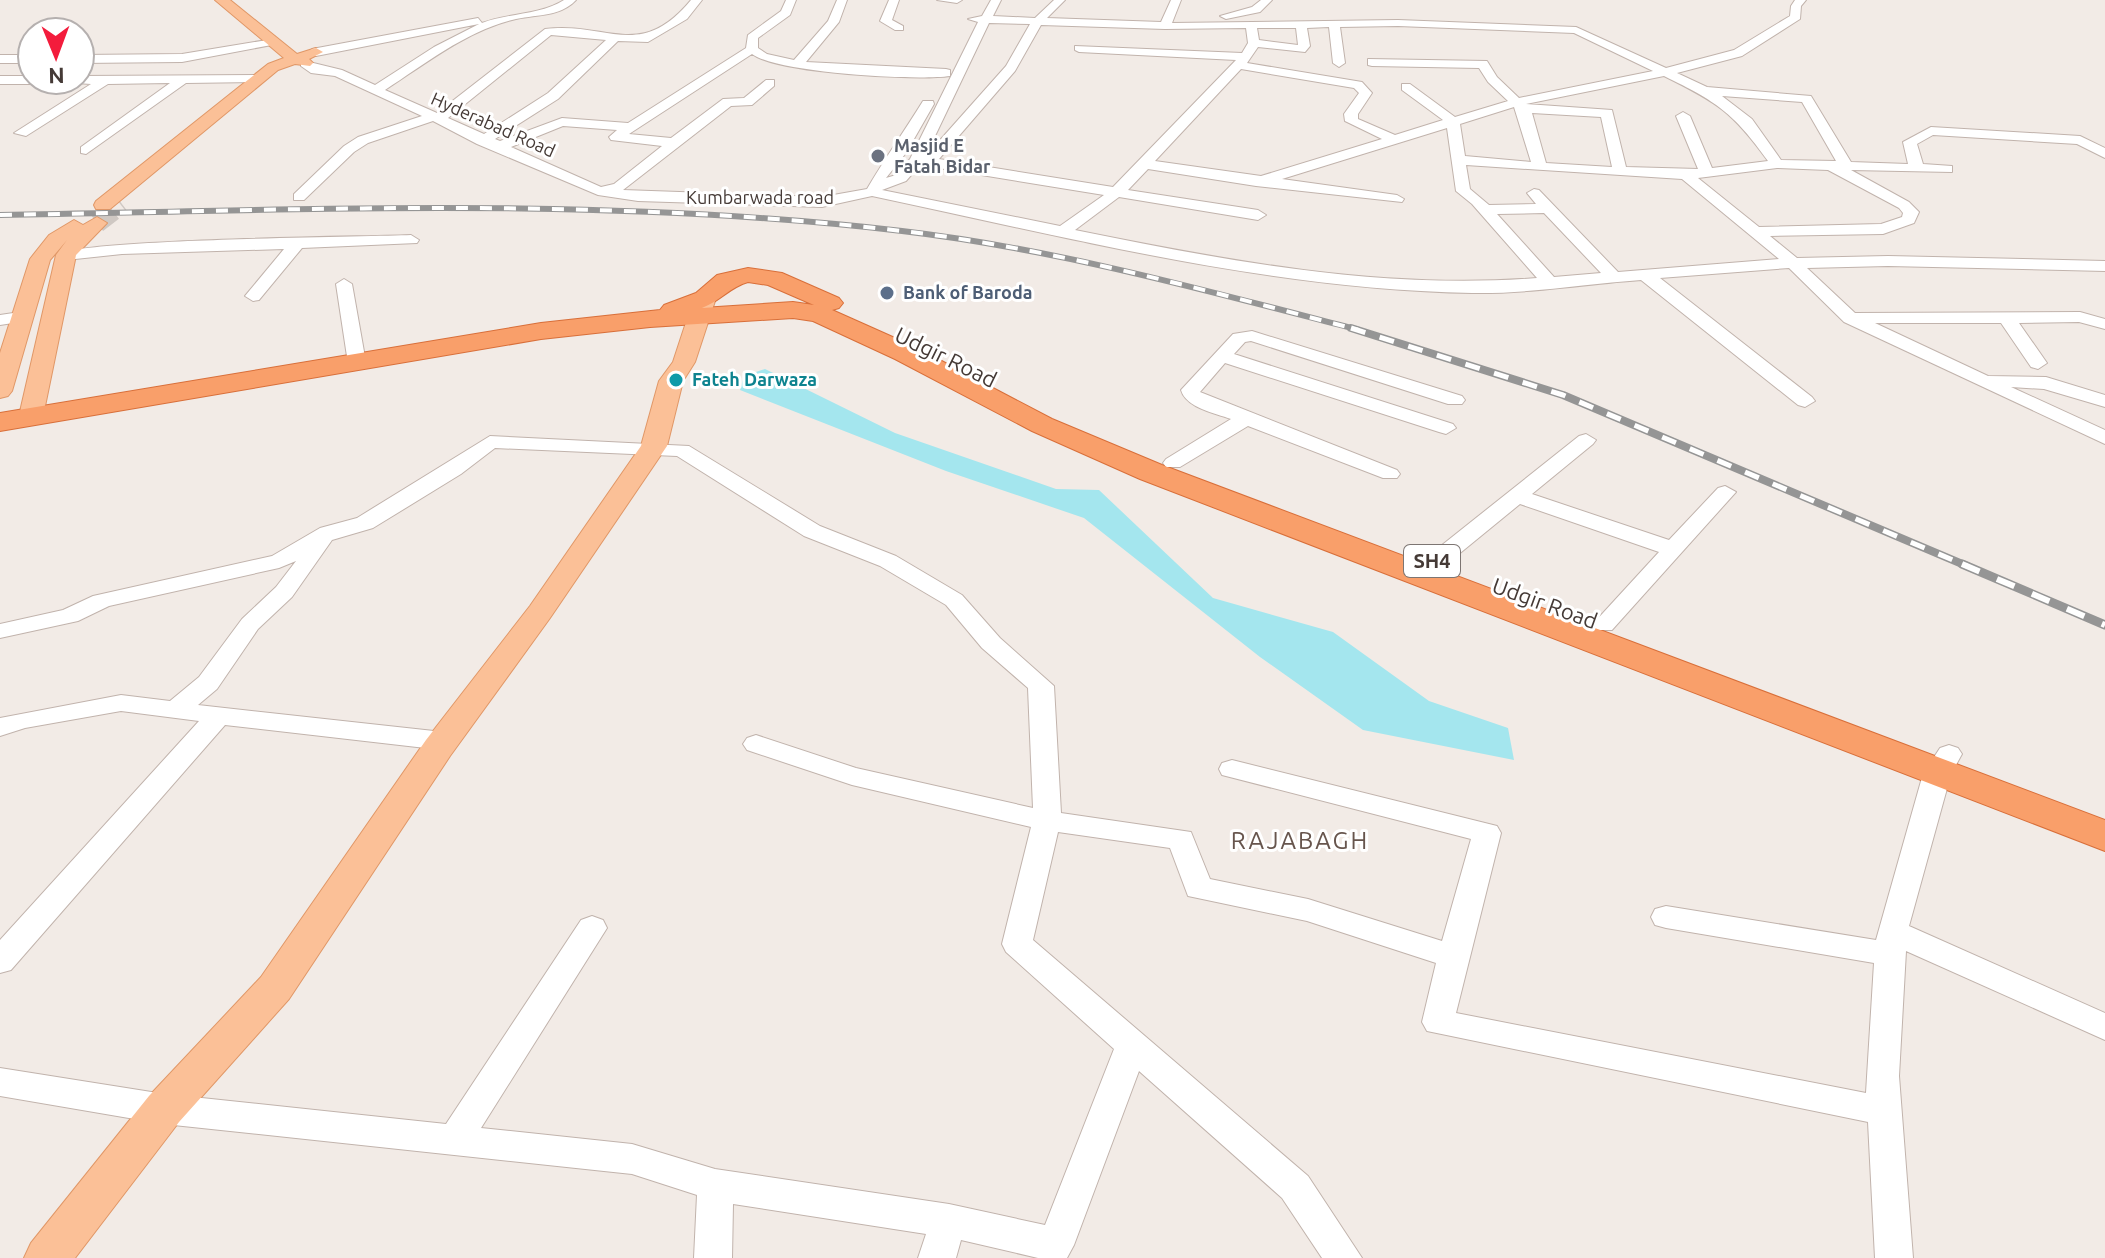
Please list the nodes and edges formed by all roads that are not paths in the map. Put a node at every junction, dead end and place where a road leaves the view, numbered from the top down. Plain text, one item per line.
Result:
1 (222, 0) edge
2 (244, 0) edge
3 (697, 0) edge
4 (791, 0) edge
5 (842, 0) edge
6 (894, 0) edge
7 (942, 0) edge
8 (957, 0) edge
9 (982, 0) edge
10 (996, 0) edge
11 (1060, 0) edge
12 (1176, 0) edge
13 (1267, 0) edge
14 (1801, 0) edge
15 (568, 12) edge
16 (1350, 12) dead end
17 (507, 17) junction
18 (980, 19) junction
19 (1038, 21) junction
20 (1338, 23) junction
21 (1389, 23) junction
22 (1301, 24) junction
23 (278, 25) dead end
24 (1442, 25) junction
25 (1162, 26) junction
26 (1251, 27) junction
27 (899, 28) dead end
28 (1202, 28) junction
29 (549, 31) junction
30 (1395, 36) dead end
31 (615, 37) junction
32 (1448, 38) dead end
33 (273, 42) junction
34 (1254, 43) junction
35 (135, 45) dead end
36 (1079, 48) dead end
37 (752, 49) junction
38 (1401, 50) dead end
39 (1154, 52) junction
40 (308, 54) junction
41 (1199, 55) junction
42 (96, 59) edge
43 (140, 59) junction
44 (174, 59) junction
45 (1241, 61) junction
46 (1372, 62) dead end
47 (1339, 63) dead end
48 (1406, 63) junction
49 (796, 66) junction
50 (946, 73) junction
51 (1668, 73) junction
52 (184, 79) junction
53 (257, 79) junction
54 (96, 80) edge
55 (107, 80) junction
56 (770, 83) dead end
57 (1406, 87) dead end
58 (374, 91) junction
59 (1703, 91) junction
60 (1521, 106) junction
61 (1683, 116) dead end
62 (435, 118) junction
63 (1453, 121) junction
64 (627, 127) junction
65 (21, 133) dead end
66 (1393, 139) junction
67 (482, 141) junction
68 (675, 143) junction
69 (498, 147) junction
70 (86, 150) dead end
71 (2105, 154) edge
72 (1459, 160) junction
73 (922, 161) junction
74 (1144, 164) junction
75 (1777, 164) junction
76 (1839, 166) junction
77 (1542, 167) junction
78 (1917, 169) junction
79 (1947, 169) dead end
80 (1620, 172) junction
81 (1707, 173) junction
82 (1686, 175) junction
83 (1256, 182) junction
84 (875, 189) junction
85 (598, 191) junction
86 (1118, 191) junction
87 (1534, 193) dead end
88 (299, 197) dead end
89 (638, 197) joint
90 (1397, 199) dead end
91 (122, 204) tunnel mouth
92 (1546, 208) junction
93 (1485, 210) junction
94 (1258, 215) dead end
95 (93, 217) junction
96 (1065, 230) junction
97 (1756, 232) junction
98 (411, 240) dead end
99 (297, 244) junction
100 (66, 255) junction
101 (1793, 263) junction
102 (2105, 266) edge
103 (1643, 273) junction
104 (1612, 275) junction
105 (1551, 283) junction
106 (344, 284) dead end
107 (253, 296) dead end
108 (701, 307) junction
109 (2006, 317) junction
110 (1850, 318) junction
111 (10, 319) edge
112 (2105, 324) edge
113 (1221, 356) junction
114 (357, 363) junction
115 (2038, 363) dead end
116 (1979, 379) junction
117 (0, 391) edge
118 (1455, 400) dead end
119 (1805, 401) dead end
120 (2105, 401) edge
121 (31, 416) junction
122 (1245, 419) junction
123 (0, 422) edge
124 (1446, 428) dead end
125 (2105, 438) edge
126 (1586, 440) dead end
127 (654, 446) junction
128 (1173, 463) junction
129 (1390, 474) dead end
130 (1725, 492) dead end
131 (1516, 496) junction
132 (328, 533) junction
133 (1673, 549) junction
134 (1435, 562) junction
135 (1604, 625) junction
136 (0, 631) edge
137 (174, 711) junction
138 (217, 717) junction
139 (0, 727) edge
140 (443, 741) junction
141 (756, 744) dead end
142 (1943, 764) junction
143 (1232, 769) dead end
144 (2105, 812) edge
145 (1047, 821) junction
146 (2105, 836) edge
147 (1666, 917) dead end
148 (592, 928) dead end
149 (1891, 943) junction
150 (1453, 956) junction
151 (0, 961) edge
152 (2105, 1027) edge
153 (1133, 1043) junction
154 (0, 1082) edge
155 (164, 1109) junction
156 (1884, 1111) junction
157 (455, 1139) junction
158 (715, 1185) junction
159 (949, 1221) junction
160 (47, 1258) edge
161 (713, 1258) edge
162 (937, 1258) edge
163 (1343, 1258) edge
164 (1894, 1258) edge

1 - 33 main road, Hyderabad Road
2 - 23 main road
3 - 31 street
4 - 37 street
5 - 49 street
6 - 27 street
7 - 8 street
9 - 18 street, Kumbarwada road
10 - 18 street, Kumbarwada road
11 - 19 street
12 - 25 street
13 - 28 street
14 - 51 street
15 - 17 street
15 - 29 street
16 - 20 street
17 - 40 street
17 - 58 street
18 - 19 street
18 - 50 street, Kumbarwada road
18 - 73 street, Kumbarwada road
19 - 25 street
19 - 73 street
20 - 21 street
20 - 22 street
20 - 47 street
21 - 24 street
21 - 30 street
22 - 26 street
22 - 34 street
24 - 32 street
24 - 51 street
25 - 28 street
25 - 39 street
26 - 28 street
26 - 34 street
28 - 41 street
29 - 31 street
29 - 62 street
31 - 67 street
33 - 40 main road, Hyderabad Road
33 - 44 street
34 - 45 street
35 - 44 street
36 - 39 street
37 - 49 street
37 - 64 street
38 - 48 street
39 - 41 street
40 - 53 main road
40 - 58 street, Hyderabad Road
40 - 91 main road
41 - 45 street
42 - 43 street
43 - 44 street
43 - 55 street
45 - 66 street
45 - 74 street
46 - 48 street
48 - 60 street
49 - 50 street
50 - 84 street, Kumbarwada road
51 - 59 street
51 - 60 street
52 - 53 street
52 - 55 street
52 - 70 street
53 - 95 main road
54 - 55 street
55 - 65 street
56 - 68 street
57 - 63 street
58 - 62 street, Hyderabad Road
59 - 75 street
59 - 76 street
60 - 63 street
60 - 77 street
60 - 80 street
61 - 81 street
62 - 67 street, Hyderabad Road
62 - 88 street
63 - 66 street
63 - 72 street
64 - 68 street
64 - 69 street
66 - 83 street
67 - 69 street, Hyderabad Road
68 - 85 street
69 - 85 street, Hyderabad Road
71 - 78 street
72 - 77 street
72 - 93 street
73 - 84 street, Kumbarwada road
73 - 86 street
74 - 83 street
74 - 86 street
75 - 76 street
75 - 81 street
76 - 78 street
76 - 97 street
77 - 80 street
78 - 79 street
80 - 82 street
81 - 82 street
82 - 97 street
83 - 90 street
84 - 89 street, Kumbarwada road
84 - 96 street
85 - 89 street, Hyderabad Road
86 - 94 street
86 - 96 street
87 - 92 street
92 - 93 street
92 - 104 street
93 - 105 street
95 - 100 main road
95 - 111 main road
96 - 105 street
97 - 101 street
98 - 99 street
99 - 100 street
99 - 107 street
100 - 121 main road
101 - 102 street
101 - 103 street
101 - 110 street
103 - 104 street
103 - 119 street
104 - 105 street
106 - 114 street
108 - 114 highway, Udgir Road
108 - 127 main road
108 - 128 highway, Udgir Road / SH4
108 - 142 highway, Udgir Road / SH4
109 - 110 street
109 - 112 street
109 - 115 street
110 - 116 street
111 - 117 main road
113 - 118 street
113 - 122 street
113 - 124 street
114 - 121 highway, Udgir Road
116 - 120 street
116 - 125 street
121 - 123 highway, Udgir Road
122 - 128 street
122 - 129 street
126 - 131 street
127 - 132 street
127 - 140 main road
127 - 145 street
128 - 134 highway, Udgir Road / SH4
130 - 133 street
131 - 133 street
131 - 134 street
132 - 136 street
132 - 137 street
133 - 135 street
134 - 135 highway, Udgir Road / SH4
135 - 142 highway, Udgir Road / SH4
137 - 138 street
137 - 139 street
138 - 140 street
138 - 151 street
140 - 155 main road
141 - 145 street
142 - 144 highway, Udgir Road / SH4
142 - 146 highway, Udgir Road / SH4
142 - 149 street
143 - 150 street
145 - 150 street
145 - 153 street
147 - 149 street
148 - 157 street
149 - 152 street
149 - 156 street
150 - 156 street
153 - 159 street
153 - 163 street
154 - 155 street
155 - 157 street
155 - 160 main road
156 - 164 street
157 - 158 street
158 - 159 street
158 - 161 street
159 - 162 street

